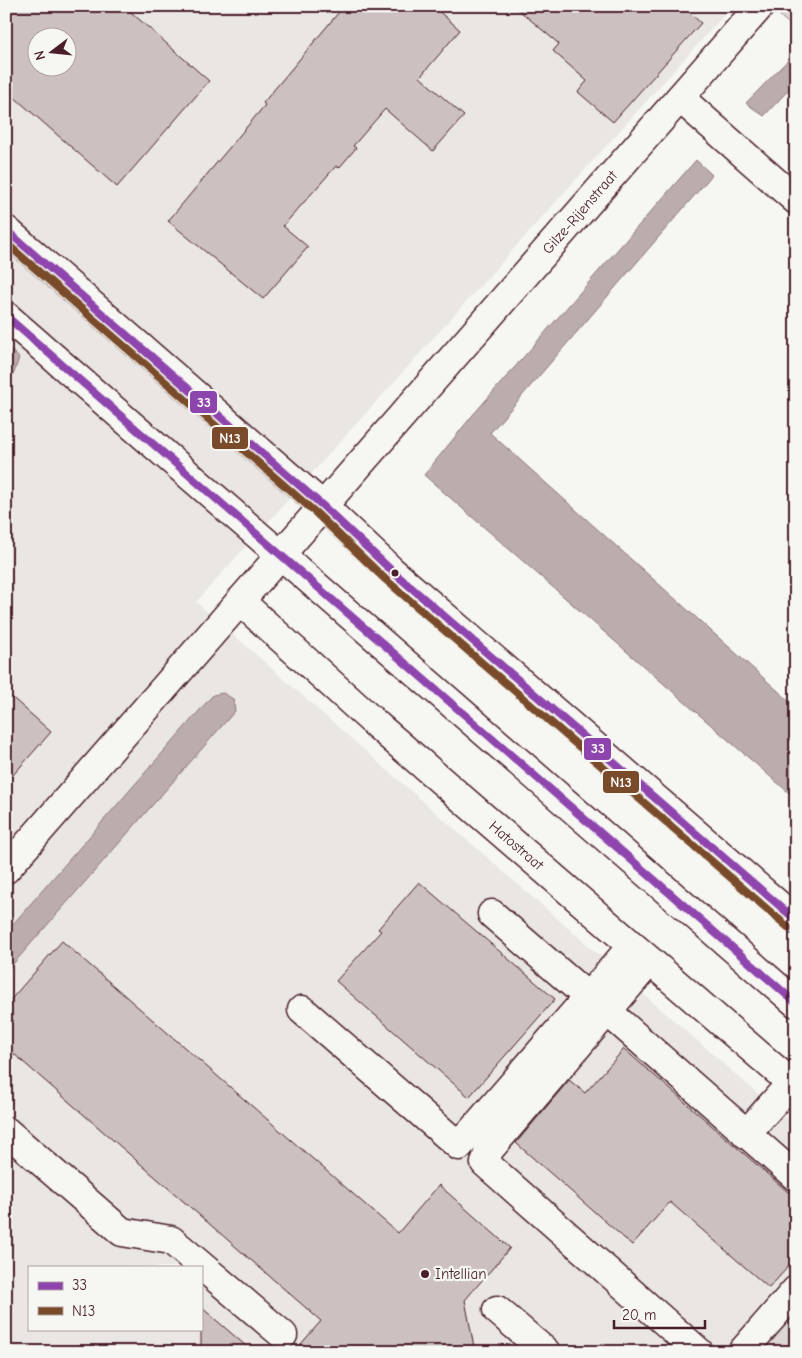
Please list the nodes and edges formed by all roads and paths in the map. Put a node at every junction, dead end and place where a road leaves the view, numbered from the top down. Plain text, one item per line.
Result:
1 (760, 6) edge
2 (680, 98) junction
3 (796, 200) edge
4 (6, 230) edge
5 (6, 316) edge
6 (323, 506) junction
7 (280, 556) junction
8 (240, 601) junction
9 (6, 869) edge
10 (492, 914) dead end
11 (796, 920) edge
12 (641, 953) junction
13 (796, 1003) edge
14 (598, 1004) junction
15 (302, 1010) dead end
16 (793, 1085) edge
17 (6, 1131) edge
18 (746, 1134) junction
19 (796, 1177) edge
20 (796, 1290) edge
21 (497, 1310) dead end
22 (283, 1335) dead end
23 (546, 1352) edge
24 (699, 1352) edge
25 (742, 1352) edge

1 - 2 main road, Gilze-Rijenstraat
2 - 3 main road
2 - 6 main road, Gilze-Rijenstraat
4 - 6 main road
5 - 7 main road
6 - 7 main road, Gilze-Rijenstraat
6 - 11 main road
7 - 8 main road, Gilze-Rijenstraat
7 - 13 main road
8 - 9 main road, Gilze-Rijenstraat
8 - 12 main road, Hatostraat
10 - 14 main road
12 - 14 main road
12 - 16 main road, Hatostraat
14 - 15 main road
14 - 18 main road
14 - 24 main road
16 - 18 main road
17 - 22 main road
18 - 19 main road
20 - 25 main road
21 - 23 main road

